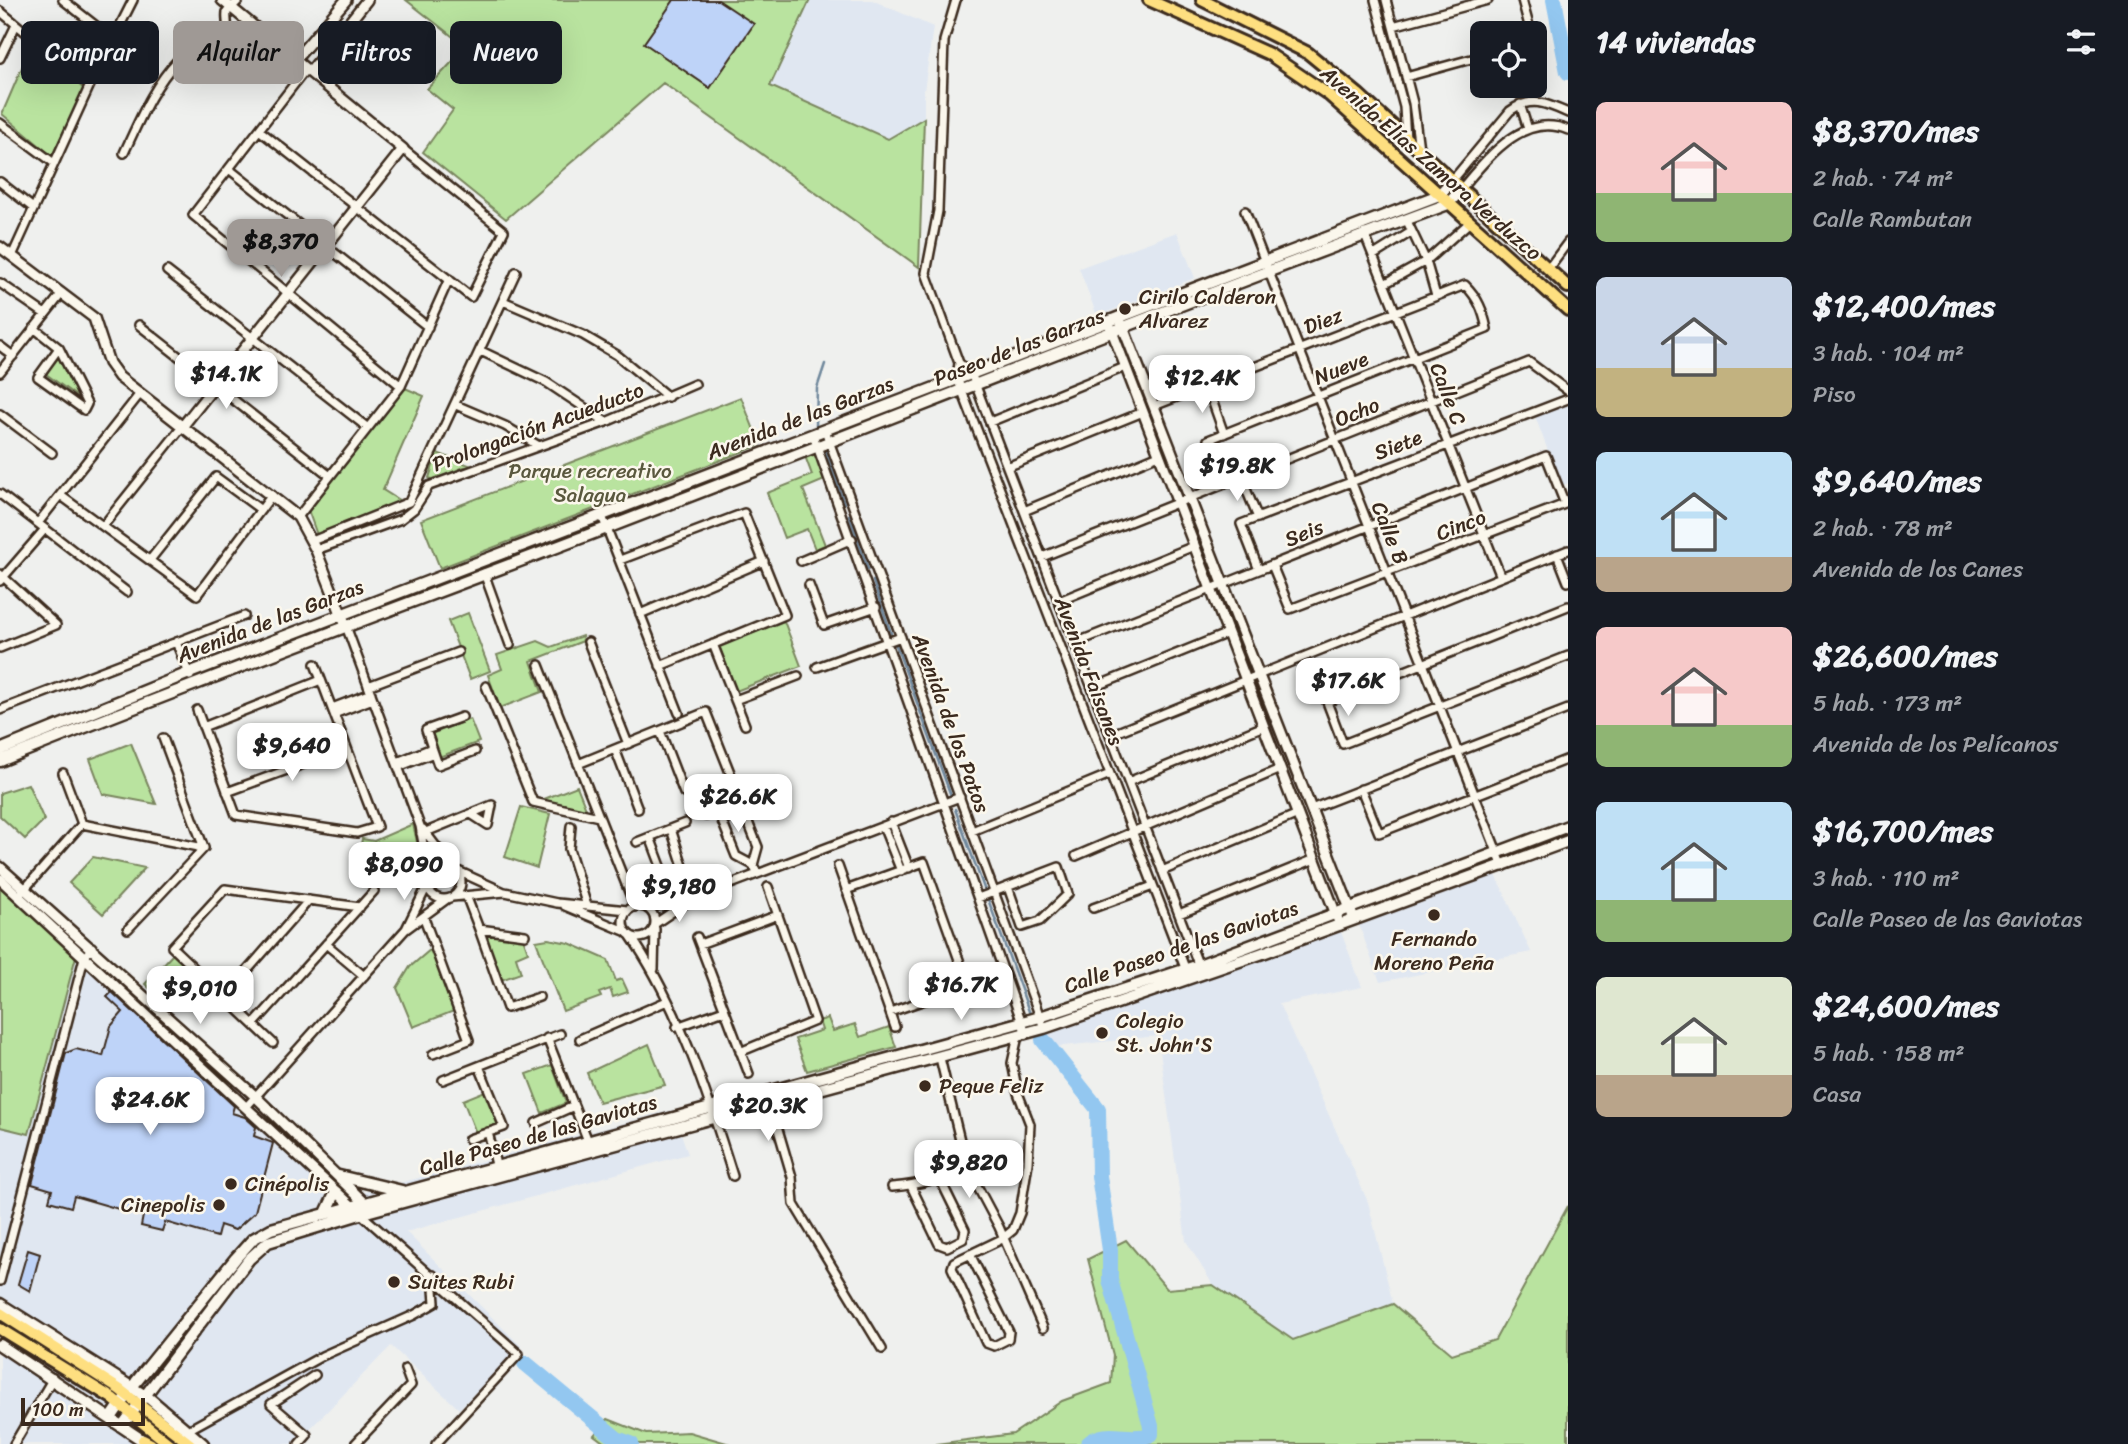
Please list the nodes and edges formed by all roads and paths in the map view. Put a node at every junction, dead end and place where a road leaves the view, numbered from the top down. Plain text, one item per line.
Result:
1 (63, 0) edge
2 (133, 0) edge
3 (222, 0) edge
4 (239, 0) edge
5 (346, 0) edge
6 (367, 0) edge
7 (956, 0) edge
8 (1149, 0) edge
9 (1202, 0) edge
10 (1375, 0) edge
11 (1386, 0) edge
12 (1488, 0) edge
13 (1522, 0) edge
14 (232, 8) junction
15 (0, 11) edge
16 (90, 21) edge
17 (123, 21) edge
18 (248, 21) edge
19 (1528, 21) edge
20 (16, 25) junction
21 (1393, 26) junction
22 (304, 49) edge
23 (0, 58) edge
24 (1470, 58) edge
25 (304, 68) edge
26 (308, 71) junction
27 (1406, 77) junction
28 (90, 85) joint
29 (1520, 104) junction
30 (1566, 113) edge
31 (0, 123) edge
32 (1564, 128) edge
33 (1528, 129) junction
34 (259, 130) junction
35 (1406, 142) junction
36 (403, 149) junction
37 (124, 153) dead end
38 (1420, 154) junction
39 (54, 163) junction
40 (229, 169) junction
41 (0, 182) edge
42 (1451, 182) junction
43 (1460, 191) junction
44 (1439, 195) junction
45 (1448, 204) junction
46 (357, 207) junction
47 (33, 208) junction
48 (1245, 211) dead end
49 (1406, 219) junction
50 (1469, 222) junction
51 (1361, 225) junction
52 (1412, 232) junction
53 (1365, 236) junction
54 (1568, 242) edge
55 (326, 246) junction
56 (0, 247) edge
57 (12, 256) junction
58 (1374, 256) junction
59 (1426, 261) junction
60 (1267, 267) junction
61 (1548, 269) junction
62 (167, 271) dead end
63 (516, 272) dead end
64 (449, 279) junction
65 (0, 283) edge
66 (1386, 283) junction
67 (1568, 287) edge
68 (62, 293) junction
69 (288, 293) junction
70 (1436, 296) junction
71 (503, 301) junction
72 (1568, 310) edge
73 (1396, 312) junction
74 (45, 314) junction
75 (1119, 317) junction
76 (139, 325) dead end
77 (1110, 326) junction
78 (428, 327) junction
79 (1124, 327) junction
80 (34, 328) junction
81 (1487, 328) joint
82 (253, 338) junction
83 (0, 346) edge
84 (59, 348) junction
85 (1300, 349) junction
86 (481, 351) junction
87 (13, 356) junction
88 (1415, 358) junction
89 (959, 363) junction
90 (1125, 367) junction
91 (0, 372) edge
92 (957, 377) junction
93 (973, 378) junction
94 (695, 384) dead end
95 (215, 385) junction
96 (401, 386) junction
97 (1207, 386) junction
98 (961, 389) junction
99 (1568, 391) edge
100 (139, 395) junction
101 (1318, 396) junction
102 (668, 397) junction
103 (1568, 399) edge
104 (1431, 402) junction
105 (456, 405) junction
106 (1154, 406) junction
107 (1143, 412) junction
108 (0, 414) edge
109 (606, 422) junction
110 (990, 422) junction
111 (182, 428) junction
112 (368, 428) junction
113 (825, 430) junction
114 (1224, 434) junction
115 (813, 435) junction
116 (1335, 440) junction
117 (830, 442) junction
118 (1449, 444) junction
119 (539, 446) junction
120 (818, 446) junction
121 (52, 453) dead end
122 (1159, 455) junction
123 (1007, 467) junction
124 (330, 476) junction
125 (1241, 477) junction
126 (1352, 482) junction
127 (1226, 484) junction
128 (1466, 488) junction
129 (0, 494) edge
130 (60, 495) junction
131 (272, 495) junction
132 (416, 498) junction
133 (1190, 498) junction
134 (1178, 503) junction
135 (1565, 504) joint
136 (261, 510) junction
137 (1024, 511) junction
138 (381, 515) junction
139 (602, 516) junction
140 (298, 517) junction
141 (1258, 518) junction
142 (38, 523) junction
143 (385, 525) junction
144 (103, 526) junction
145 (1369, 526) junction
146 (607, 528) junction
147 (45, 529) junction
148 (1483, 535) junction
149 (852, 539) junction
150 (314, 546) junction
151 (1194, 546) junction
152 (1568, 550) edge
153 (1557, 554) junction
154 (1042, 557) junction
155 (150, 560) junction
156 (620, 560) junction
157 (764, 561) junction
158 (801, 561) dead end
159 (1272, 565) junction
160 (1259, 570) junction
161 (1387, 572) junction
162 (484, 573) junction
163 (1501, 577) junction
164 (2, 578) edge
165 (1568, 582) edge
166 (1224, 584) junction
167 (809, 585) dead end
168 (1211, 589) junction
169 (127, 592) dead end
170 (1059, 601) junction
171 (1568, 606) edge
172 (876, 607) junction
173 (640, 614) junction
174 (341, 615) junction
175 (244, 616) dead end
176 (1404, 616) junction
177 (346, 626) junction
178 (1228, 632) junction
179 (901, 636) junction
180 (889, 641) junction
181 (176, 642) junction
182 (588, 642) dead end
183 (1075, 643) junction
184 (713, 644) junction
185 (510, 645) dead end
186 (0, 648) edge
187 (458, 652) dead end
188 (1568, 656) edge
189 (1423, 663) junction
190 (315, 664) dead end
191 (539, 665) dead end
192 (660, 666) junction
193 (817, 667) dead end
194 (188, 673) junction
195 (1259, 675) junction
196 (799, 676) dead end
197 (321, 680) junction
198 (1246, 680) junction
199 (194, 684) junction
200 (486, 686) dead end
201 (1092, 688) junction
202 (371, 693) junction
203 (735, 700) junction
204 (1440, 707) junction
205 (1568, 709) edge
206 (0, 710) edge
207 (197, 710) dead end
208 (333, 711) junction
209 (679, 713) dead end
210 (462, 717) dead end
211 (745, 724) dead end
212 (1264, 726) junction
213 (203, 727) junction
214 (660, 731) junction
215 (1110, 735) junction
216 (163, 738) dead end
217 (628, 744) junction
218 (347, 748) junction
219 (615, 749) junction
220 (433, 750) junction
221 (475, 751) dead end
222 (1457, 751) junction
223 (0, 752) edge
224 (1568, 759) edge
225 (398, 764) junction
226 (578, 764) junction
227 (1280, 769) junction
228 (63, 773) dead end
229 (1110, 774) junction
230 (731, 775) dead end
231 (1128, 782) junction
232 (1361, 789) junction
233 (227, 792) junction
234 (684, 793) dead end
235 (1475, 796) junction
236 (754, 797) dead end
237 (960, 797) junction
238 (740, 802) junction
239 (944, 802) junction
240 (638, 809) dead end
241 (1311, 810) junction
242 (718, 811) junction
243 (471, 814) dead end
244 (1298, 814) junction
245 (706, 816) dead end
246 (599, 817) junction
247 (891, 822) junction
248 (685, 823) dead end
249 (82, 824) junction
250 (571, 826) dead end
251 (883, 826) junction
252 (1568, 826) edge
253 (1146, 827) junction
254 (671, 829) junction
255 (423, 831) junction
256 (972, 831) junction
257 (1133, 834) junction
258 (650, 837) junction
259 (1568, 841) edge
260 (637, 842) dead end
261 (204, 848) junction
262 (1497, 853) junction
263 (1076, 856) dead end
264 (1315, 859) junction
265 (753, 866) junction
266 (838, 866) dead end
267 (0, 867) edge
268 (1503, 867) junction
269 (455, 868) junction
270 (909, 868) junction
271 (901, 871) junction
272 (1162, 871) junction
273 (757, 873) junction
274 (428, 874) junction
275 (0, 879) edge
276 (680, 884) junction
277 (427, 886) junction
278 (1153, 886) junction
279 (768, 887) dead end
280 (1008, 887) junction
281 (846, 890) junction
282 (374, 891) dead end
283 (994, 891) junction
284 (505, 892) junction
285 (21, 893) junction
286 (450, 898) junction
287 (467, 898) junction
288 (978, 898) junction
289 (309, 900) junction
290 (688, 900) junction
291 (557, 904) junction
292 (587, 906) junction
293 (360, 907) junction
294 (648, 908) junction
295 (1093, 908) dead end
296 (1350, 908) junction
297 (632, 909) junction
298 (1336, 913) junction
299 (1179, 914) junction
300 (778, 915) junction
301 (424, 918) junction
302 (1354, 919) junction
303 (655, 925) junction
304 (1340, 925) junction
305 (128, 929) dead end
306 (479, 929) junction
307 (405, 930) junction
308 (628, 933) junction
309 (525, 935) dead end
310 (326, 944) junction
311 (92, 947) junction
312 (84, 958) junction
313 (1200, 969) junction
314 (654, 970) junction
315 (1187, 974) junction
316 (364, 976) junction
317 (224, 997) junction
318 (539, 997) dead end
319 (667, 1001) junction
320 (724, 1010) junction
321 (890, 1012) junction
322 (1040, 1017) junction
323 (1022, 1022) junction
324 (254, 1024) junction
325 (677, 1027) junction
326 (895, 1027) dead end
327 (1044, 1028) junction
328 (560, 1034) dead end
329 (1022, 1035) junction
330 (547, 1038) junction
331 (580, 1039) dead end
332 (273, 1043) dead end
333 (740, 1052) junction
334 (433, 1054) dead end
335 (940, 1058) junction
336 (479, 1066) junction
337 (749, 1074) dead end
338 (443, 1080) dead end
339 (256, 1097) junction
340 (770, 1102) junction
341 (247, 1106) junction
342 (574, 1107) junction
343 (713, 1112) junction
344 (536, 1123) dead end
345 (488, 1132) junction
346 (469, 1139) dead end
347 (588, 1141) junction
348 (967, 1164) junction
349 (497, 1172) junction
350 (733, 1175) dead end
351 (339, 1176) junction
352 (939, 1177) junction
353 (911, 1186) junction
354 (892, 1187) dead end
355 (336, 1192) junction
356 (406, 1192) junction
357 (353, 1207) junction
358 (367, 1211) junction
359 (326, 1213) junction
360 (1002, 1239) junction
361 (970, 1254) junction
362 (433, 1275) junction
363 (0, 1281) edge
364 (0, 1304) edge
365 (0, 1313) edge
366 (1043, 1328) dead end
367 (0, 1329) edge
368 (0, 1345) edge
369 (882, 1349) dead end
370 (405, 1369) dead end
371 (315, 1375) dead end
372 (53, 1378) junction
373 (127, 1395) junction
374 (138, 1403) junction
375 (111, 1418) junction
376 (122, 1426) junction
377 (188, 1430) junction
378 (147, 1443) edge
379 (14, 1444) edge
380 (169, 1444) edge
381 (190, 1444) edge
382 (203, 1444) edge
383 (299, 1444) edge
384 (355, 1444) edge
385 (436, 1444) edge

1 - 16 street
2 - 17 street
3 - 14 street
4 - 14 street
5 - 22 street
6 - 26 street
7 - 89 street
8 - 44 main road, Avenida Elías Zamora Verduzco
9 - 35 main road, Avenida Elías Zamora Verduzco
10 - 35 street
11 - 21 street
12 - 21 street
13 - 19 street
14 - 18 street
14 - 37 street
15 - 20 street
20 - 23 street
20 - 28 street
21 - 27 street
24 - 27 street
25 - 26 street
26 - 34 street
26 - 36 street
27 - 38 street
28 - 39 street
29 - 30 street
29 - 33 street
29 - 42 street, Avenida de las Garzas
31 - 39 street
32 - 33 street
33 - 43 street
34 - 40 street
34 - 46 street
35 - 38 main road, Avenida Elías Zamora Verduzco
36 - 46 street
36 - 64 street
38 - 42 main road, Avenida Elías Zamora Verduzco
39 - 47 street
40 - 55 street
40 - 69 street
41 - 47 street
42 - 43 main road, Avenida Elías Zamora Verduzco
42 - 44 main road, Avenida de las Garzas
43 - 45 main road, Paseo de las Garzas
43 - 61 main road, Avenida Elías Zamora Verduzco
44 - 45 main road, Avenida Elías Zamora Verduzco
44 - 51 main road, Avenida de las Garzas
45 - 49 main road, Paseo de las Garzas
45 - 50 main road, Avenida Elías Zamora Verduzco
46 - 55 street
46 - 64 street
47 - 57 street
48 - 60 street, Calle B
49 - 52 street
49 - 53 main road, Paseo de las Garzas
50 - 59 street
50 - 72 main road, Avenida Elías Zamora Verduzco
51 - 53 street, Calle C
51 - 60 main road, Avenida de las Garzas
52 - 58 street
52 - 59 street
53 - 58 street, Calle C
53 - 60 main road, Paseo de las Garzas
54 - 61 street
55 - 69 street
55 - 78 street
56 - 57 street
57 - 68 street
58 - 66 street, Calle C
59 - 66 street
59 - 70 street
60 - 75 main road, Avenida de las Garzas
60 - 79 main road, Paseo de las Garzas
60 - 85 street, Calle B
61 - 67 main road, Avenida Elías Zamora Verduzco
62 - 82 street
63 - 71 street, Prolongación Acueducto
64 - 78 street
65 - 74 street
66 - 73 street, Calle C
68 - 74 street
68 - 100 street
69 - 82 street
69 - 96 street
70 - 73 street, Diez
70 - 81 street, Diez
71 - 86 street, Prolongación Acueducto
71 - 102 street, Prolongación Acueducto
73 - 85 street, Diez
73 - 88 street, Calle C
74 - 80 street
75 - 77 main road, Avenida de las Garzas
75 - 79 street
76 - 95 street
77 - 79 main road, Paseo de las Garzas
77 - 90 street
77 - 93 main road, Avenida de las Garzas
78 - 96 street
79 - 106 street
80 - 84 street
80 - 87 street
81 - 88 street, Nueve
82 - 95 street
82 - 112 street
83 - 87 street
84 - 84 street
85 - 97 street, Diez
85 - 101 street, Calle B
86 - 105 street, Prolongación Acueducto
86 - 109 street
87 - 91 street
88 - 101 street, Nueve
88 - 104 street, Calle C
89 - 92 street
89 - 93 street
90 - 107 street
90 - 110 street
92 - 93 main road, Avenida de las Garzas
92 - 98 street, Avenida Faisanes
92 - 113 main road, Avenida de las Garzas
93 - 98 main road, Paseo de las Garzas
93 - 110 street, Avenida Faisanes
94 - 102 street, Prolongación Acueducto
95 - 111 street
95 - 124 street
96 - 112 street
97 - 106 street, Diez
97 - 114 street
98 - 117 main road, Paseo de las Garzas
98 - 229 street, Avenida Faisanes
99 - 104 street, Ocho
100 - 111 street
100 - 130 street
101 - 114 street, Nueve
101 - 116 street, Calle B
102 - 109 street, Prolongación Acueducto
103 - 118 street, Siete
104 - 116 street, Ocho
104 - 118 street, Calle C
105 - 119 street
105 - 132 street, Prolongación Acueducto
106 - 133 street
107 - 122 street
107 - 123 street
108 - 121 street
109 - 119 street, Prolongación Acueducto
110 - 123 street, Avenida Faisanes
111 - 131 street
111 - 144 street
112 - 124 street
113 - 115 main road, Avenida de las Garzas
113 - 117 street, Avenida de los Patos
114 - 127 street, Nueve
115 - 120 street, Avenida de los Patos
115 - 139 main road, Avenida de las Garzas
116 - 125 street, Ocho
116 - 126 street, Calle B
117 - 120 main road, Paseo de las Garzas
117 - 179 street, Avenida de los Patos
118 - 126 street, Siete
118 - 128 street, Calle C
119 - 132 street, Prolongación Acueducto
120 - 146 main road, Paseo de las Garzas
120 - 149 street, Avenida de los Patos
122 - 134 street
122 - 137 street
123 - 137 street, Avenida Faisanes
124 - 140 street
125 - 127 street, Ocho
125 - 141 street
126 - 141 street, Siete
126 - 145 street, Calle B
127 - 133 street, Ocho
128 - 135 street, Seis
128 - 145 street, Seis
128 - 148 street, Calle C
129 - 142 street
130 - 142 street
130 - 144 street
131 - 136 street
131 - 140 street
132 - 138 street, Prolongación Acueducto
132 - 143 street, Prolongación Acueducto
133 - 134 street, Ocho
133 - 166 street
134 - 151 street
134 - 154 street, Ocho
135 - 148 street, Cinco
136 - 155 street
136 - 155 street
137 - 154 street, Avenida Faisanes
138 - 143 street
138 - 150 street, Prolongación Acueducto
139 - 146 street
139 - 174 main road, Avenida de las Garzas
140 - 150 street
141 - 160 street, Siete
142 - 147 street
143 - 150 street, Prolongación Acueducto
144 - 155 street
145 - 159 street, Seis
145 - 161 street, Calle B
146 - 156 street
146 - 162 main road, Paseo de las Garzas
147 - 164 street
147 - 169 street
148 - 161 street, Cinco
148 - 163 street, Calle C
149 - 158 street
149 - 172 street, Avenida de los Patos
150 - 174 street
151 - 168 street
151 - 170 street
152 - 153 street
153 - 163 street
153 - 165 street
154 - 170 street, Avenida Faisanes
156 - 157 street
156 - 173 street
157 - 173 street
157 - 184 street
159 - 160 street, Seis
159 - 161 street, Cinco
160 - 166 street, Seis
161 - 176 street, Calle B
162 - 177 main road, Paseo de las Garzas
162 - 185 street
163 - 176 street
164 - 186 street
166 - 168 street, Seis
166 - 195 street
167 - 172 street
168 - 178 street
168 - 183 street, Seis
170 - 183 street, Avenida Faisanes
171 - 189 street
172 - 180 street, Avenida de los Patos
173 - 192 street
174 - 177 street
174 - 194 main road, Avenida de las Garzas
175 - 181 street
176 - 189 street, Calle B
176 - 195 street
177 - 199 main road, Paseo de las Garzas
177 - 202 street
178 - 198 street
178 - 201 street
179 - 180 street
179 - 237 street, Avenida de los Patos
180 - 193 street
180 - 239 street, Avenida de los Patos
181 - 194 street
181 - 206 street
182 - 217 street
183 - 201 street, Avenida Faisanes
184 - 192 street
184 - 203 street
187 - 202 street
188 - 204 street
189 - 204 street, Calle B
189 - 204 street
190 - 197 street
191 - 226 street
192 - 209 street
194 - 199 street
194 - 223 main road, Avenida de las Garzas
195 - 198 street
195 - 241 street
196 - 203 street
197 - 208 street
197 - 213 street
198 - 212 street
198 - 215 street
199 - 223 main road, Paseo de las Garzas
200 - 246 street
201 - 215 street, Avenida Faisanes
202 - 208 street
202 - 225 street
203 - 211 street
204 - 222 street, Calle B
205 - 222 street
207 - 213 street
208 - 218 street
210 - 220 street
212 - 227 street
212 - 231 street
213 - 233 street
214 - 217 street
214 - 230 street
214 - 234 street
215 - 231 street, Avenida Faisanes
216 - 261 street
217 - 219 street
218 - 233 street
218 - 233 street
219 - 226 street
219 - 240 street
220 - 221 street
220 - 225 street
222 - 232 street
222 - 235 street, Calle B
224 - 235 street
225 - 255 street
226 - 246 street
227 - 244 street
227 - 253 street
228 - 249 street
229 - 256 street
229 - 257 street, Avenida Faisanes
231 - 253 street, Avenida Faisanes
232 - 235 street
232 - 241 street
235 - 262 street, Calle B
236 - 238 street
237 - 239 street
237 - 256 street, Avenida de los Patos
238 - 242 street
238 - 265 street
239 - 247 street
239 - 288 street, Avenida de los Patos
241 - 296 street
242 - 245 street
242 - 265 street
243 - 255 street
244 - 264 street
244 - 272 street
246 - 297 street
247 - 251 street
247 - 270 street
248 - 254 street
249 - 261 street
249 - 285 street
250 - 292 street
251 - 271 street
251 - 273 street
252 - 262 main road, Calle Paseo de las Gaviotas
253 - 257 street
253 - 272 street, Avenida Faisanes
254 - 258 street
254 - 276 street
255 - 269 street
255 - 274 street
256 - 283 street, Avenida de los Patos
257 - 263 street
257 - 278 street, Avenida Faisanes
258 - 260 street
258 - 276 street
259 - 268 main road, Calle Paseo de las Gaviotas
261 - 305 street
262 - 268 street, Calle B
262 - 296 main road, Calle Paseo de las Gaviotas
264 - 298 street
264 - 299 street
265 - 273 street
266 - 281 street
267 - 285 street
268 - 302 main road, Calle Paseo de las Gaviotas
269 - 274 street
269 - 284 street
269 - 286 street
270 - 271 street
270 - 321 street
271 - 281 street
272 - 299 street, Avenida Faisanes
273 - 290 street
274 - 277 street
275 - 285 street
276 - 290 street
277 - 286 street
277 - 307 street
278 - 295 street
278 - 315 street, Avenida Faisanes
279 - 300 street
280 - 280 street
280 - 283 street
281 - 321 street
282 - 293 street
283 - 288 street
283 - 322 street, Avenida de los Patos
284 - 287 street
284 - 291 street
285 - 311 street
285 - 312 street
286 - 287 street
286 - 301 street
287 - 306 street
288 - 323 street, Avenida de los Patos
289 - 293 street
289 - 317 street
289 - 317 street
290 - 294 street
290 - 303 street
291 - 292 street
291 - 308 street
292 - 297 street
293 - 310 street
294 - 297 street
294 - 303 street
296 - 298 main road, Calle Paseo de las Gaviotas
296 - 302 street
297 - 308 street
298 - 304 street
298 - 313 main road, Calle Paseo de las Gaviotas
299 - 313 street, Avenida Faisanes
300 - 320 street
300 - 333 street
301 - 307 street
301 - 334 street
302 - 304 main road, Calle Paseo de las Gaviotas
303 - 308 street
303 - 314 street
304 - 313 main road, Calle Paseo de las Gaviotas
306 - 309 street
306 - 318 street
307 - 316 street
308 - 314 street
310 - 316 street
310 - 324 street
311 - 312 street
311 - 339 street
312 - 341 street
312 - 363 street
313 - 315 main road, Calle Paseo de las Gaviotas
314 - 319 street
315 - 322 main road, Calle Paseo de las Gaviotas
315 - 327 main road, Calle Paseo de las Gaviotas
316 - 339 street
317 - 324 street
319 - 325 street
319 - 331 street
320 - 325 street
320 - 333 street
321 - 326 street
322 - 323 main road, Calle Paseo de las Gaviotas
322 - 327 street, Avenida de los Patos
323 - 329 street, Avenida de los Patos
323 - 343 main road, Calle Paseo de las Gaviotas
324 - 332 street
325 - 343 street
327 - 329 main road, Calle Paseo de las Gaviotas
328 - 330 street
329 - 335 main road, Calle Paseo de las Gaviotas
329 - 360 street
330 - 336 street
330 - 342 street
333 - 337 street
335 - 340 main road, Calle Paseo de las Gaviotas
335 - 348 street
336 - 338 street
336 - 345 street
339 - 341 street
339 - 351 street
340 - 343 main road, Calle Paseo de las Gaviotas
340 - 369 street
341 - 355 street
342 - 344 street
342 - 347 street
343 - 347 main road, Calle Paseo de las Gaviotas
343 - 349 main road, Calle Paseo de las Gaviotas
343 - 350 street
345 - 346 street
345 - 349 street
347 - 349 main road, Calle Paseo de las Gaviotas
348 - 352 street
348 - 360 street
349 - 356 main road, Calle Paseo de las Gaviotas
349 - 358 main road, Calle Paseo de las Gaviotas
351 - 356 main road
351 - 358 street
352 - 353 street
352 - 353 street
353 - 354 street
355 - 357 street
355 - 359 main road
356 - 358 main road, Calle Paseo de las Gaviotas
357 - 358 main road, Calle Paseo de las Gaviotas
357 - 359 main road, Calle Paseo de las Gaviotas
358 - 362 street
358 - 374 main road, Calle Paseo de las Gaviotas
359 - 373 main road, Calle Paseo de las Gaviotas
360 - 361 street
360 - 366 street
361 - 361 street
362 - 377 street
362 - 385 street
364 - 373 main road
365 - 373 main road
367 - 373 main road
368 - 372 main road
370 - 384 street
371 - 383 street
372 - 375 main road
372 - 379 street
373 - 374 main road
373 - 374 main road
373 - 375 main road, Calle Paseo de las Gaviotas
374 - 376 main road, Calle Paseo de las Gaviotas
374 - 377 main road
374 - 380 main road
374 - 381 main road
375 - 376 main road
376 - 378 main road
377 - 382 main road

